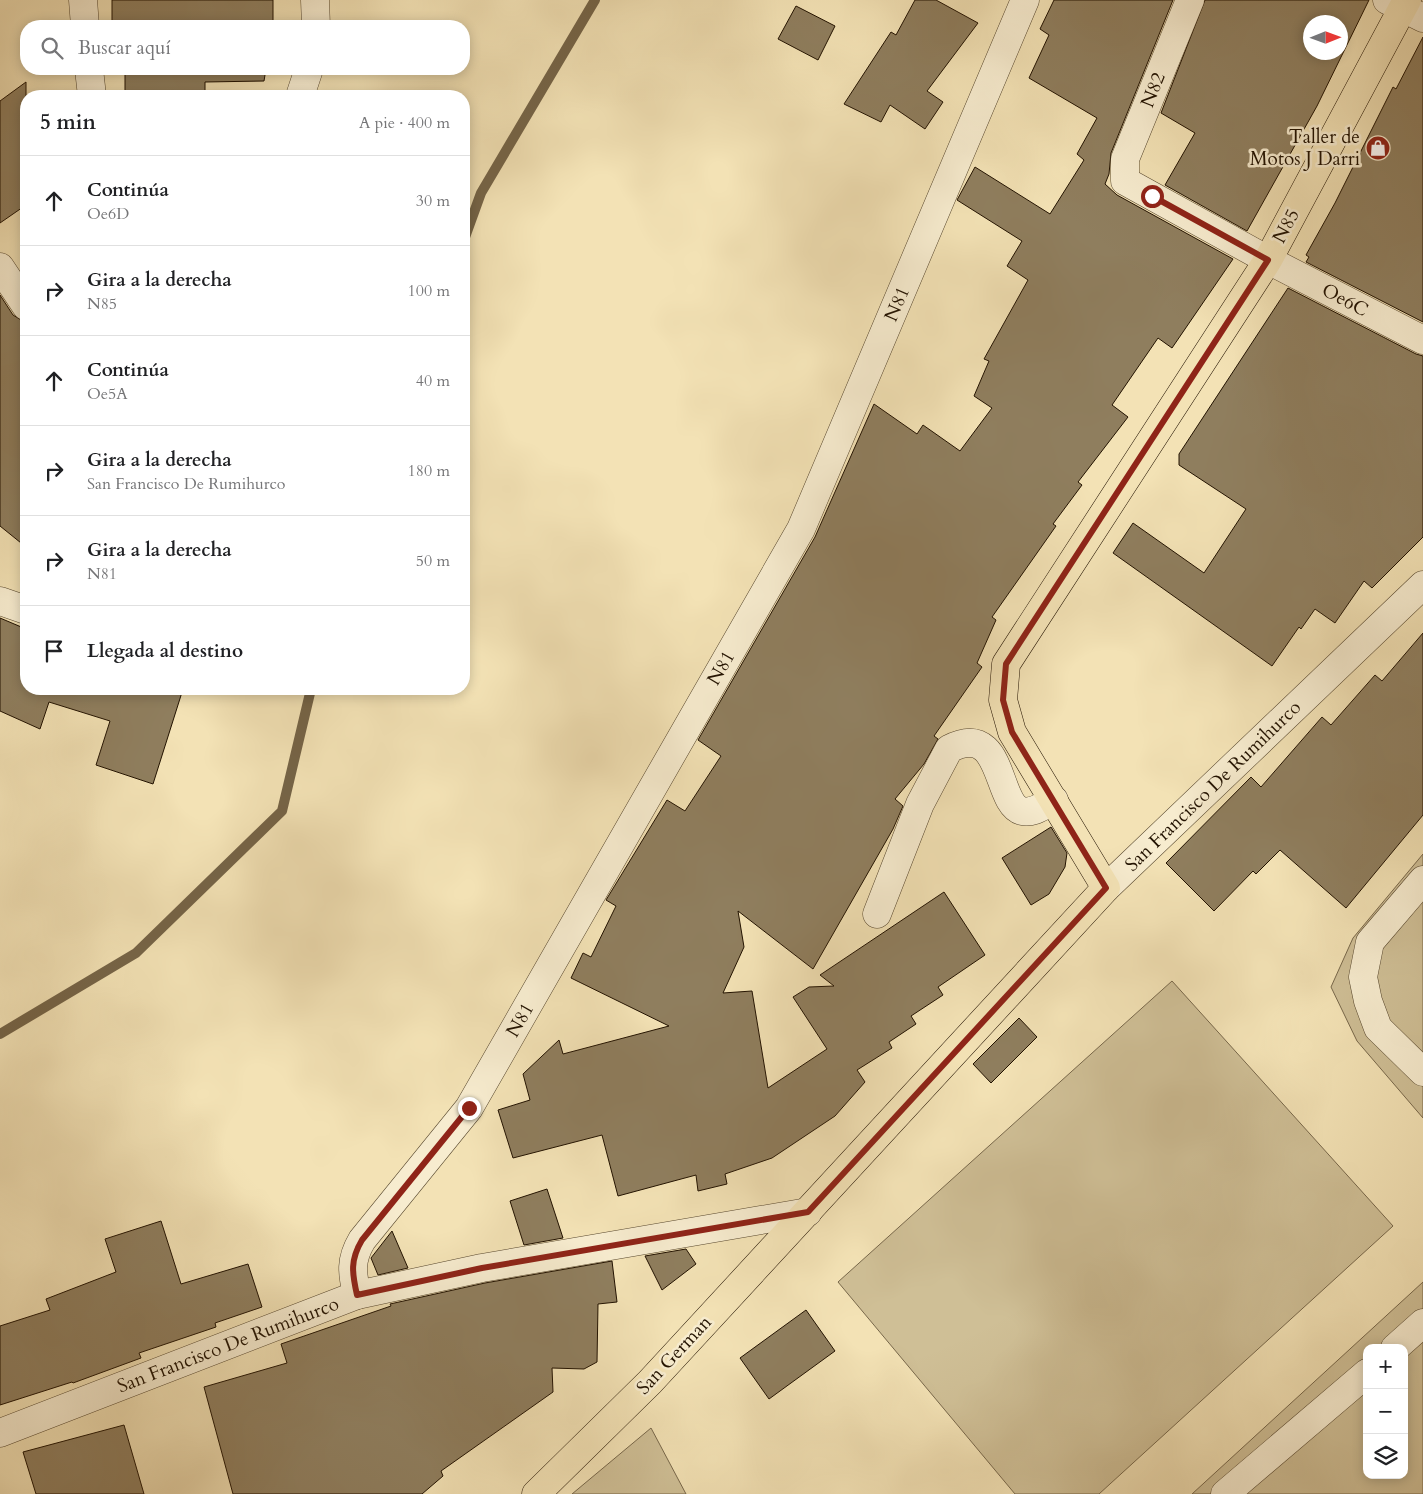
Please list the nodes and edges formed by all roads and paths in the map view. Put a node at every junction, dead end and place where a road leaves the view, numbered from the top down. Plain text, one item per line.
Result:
1 (82, 0) edge
2 (315, 0) edge
3 (1025, 0) edge
4 (1190, 0) edge
5 (1405, 7) edge
6 (84, 20) edge
7 (316, 20) edge
8 (90, 75) edge
9 (307, 75) edge
10 (91, 90) edge
11 (302, 90) edge
12 (1125, 181) joint
13 (1268, 260) junction
14 (0, 267) edge
15 (20, 297) edge
16 (1423, 340) edge
17 (1423, 585) edge
18 (0, 601) edge
19 (20, 608) edge
20 (1054, 800) junction
21 (1423, 880) edge
22 (1106, 888) junction
23 (877, 914) dead end
24 (1423, 1072) edge
25 (808, 1212) junction
26 (357, 1295) junction
27 (1423, 1323) edge
28 (1399, 1344) edge
29 (1363, 1376) edge
30 (0, 1433) edge
31 (536, 1494) edge
32 (1225, 1494) edge

1 - 6 street
2 - 7 street
3 - 26 street, N81
4 - 12 street, N82
5 - 13 main road, N85
8 - 10 street
9 - 11 street
12 - 13 street, Oe6C
13 - 16 street, Oe6C
13 - 20 main road, N85
14 - 15 street
17 - 22 street, San Francisco De Rumihurco
18 - 19 street
20 - 22 main road
20 - 23 street
21 - 24 street
22 - 25 main road, San Francisco De Rumihurco
25 - 26 street, San Francisco De Rumihurco
25 - 31 main road, San German
26 - 30 street, San Francisco De Rumihurco
27 - 28 street
29 - 32 street

